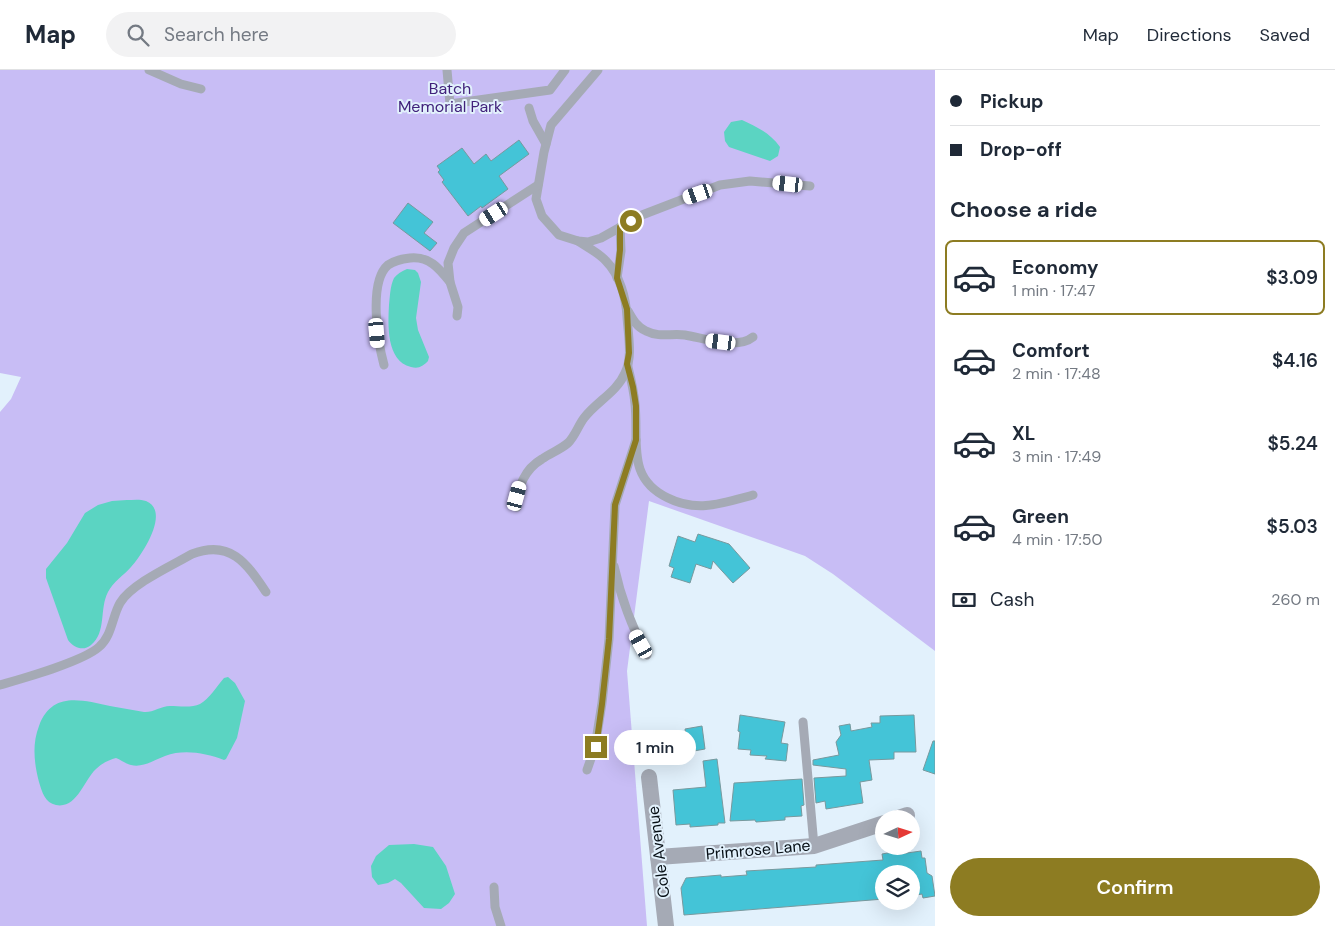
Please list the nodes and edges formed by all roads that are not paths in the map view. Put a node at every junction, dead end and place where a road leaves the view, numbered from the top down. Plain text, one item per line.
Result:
1 (149, 70) edge
2 (447, 70) edge
3 (565, 70) edge
4 (598, 70) edge
5 (202, 89) dead end
6 (529, 108) dead end
7 (546, 144) junction
8 (538, 185) junction
9 (810, 186) dead end
10 (620, 227) junction
11 (578, 241) junction
12 (617, 278) junction
13 (450, 282) junction
14 (627, 309) junction
15 (457, 316) dead end
16 (753, 337) dead end
17 (627, 364) junction
18 (384, 365) dead end
19 (636, 440) junction
20 (753, 495) dead end
21 (517, 507) dead end
22 (612, 556) junction
23 (266, 592) dead end
24 (647, 654) dead end
25 (0, 685) edge
26 (803, 722) dead end
27 (587, 770) dead end
28 (649, 777) dead end
29 (875, 825) edge
30 (814, 846) junction
31 (658, 857) junction
32 (494, 887) dead end
33 (501, 926) edge
34 (666, 926) edge

1 - 5 lane
2 - 3 lane
4 - 7 lane
6 - 7 lane
7 - 8 lane
8 - 11 lane
8 - 13 lane
9 - 10 lane
10 - 11 lane
10 - 12 lane
11 - 12 lane
12 - 14 lane
13 - 15 lane
13 - 18 lane
14 - 16 lane
14 - 17 lane
17 - 19 lane
17 - 21 lane
19 - 20 lane
19 - 22 lane
22 - 24 lane
22 - 27 lane
23 - 25 lane
26 - 30 lane
28 - 31 street, Cole Avenue
29 - 30 street, Primrose Lane
30 - 31 street, Primrose Lane
31 - 34 street, Cole Avenue
32 - 33 lane

